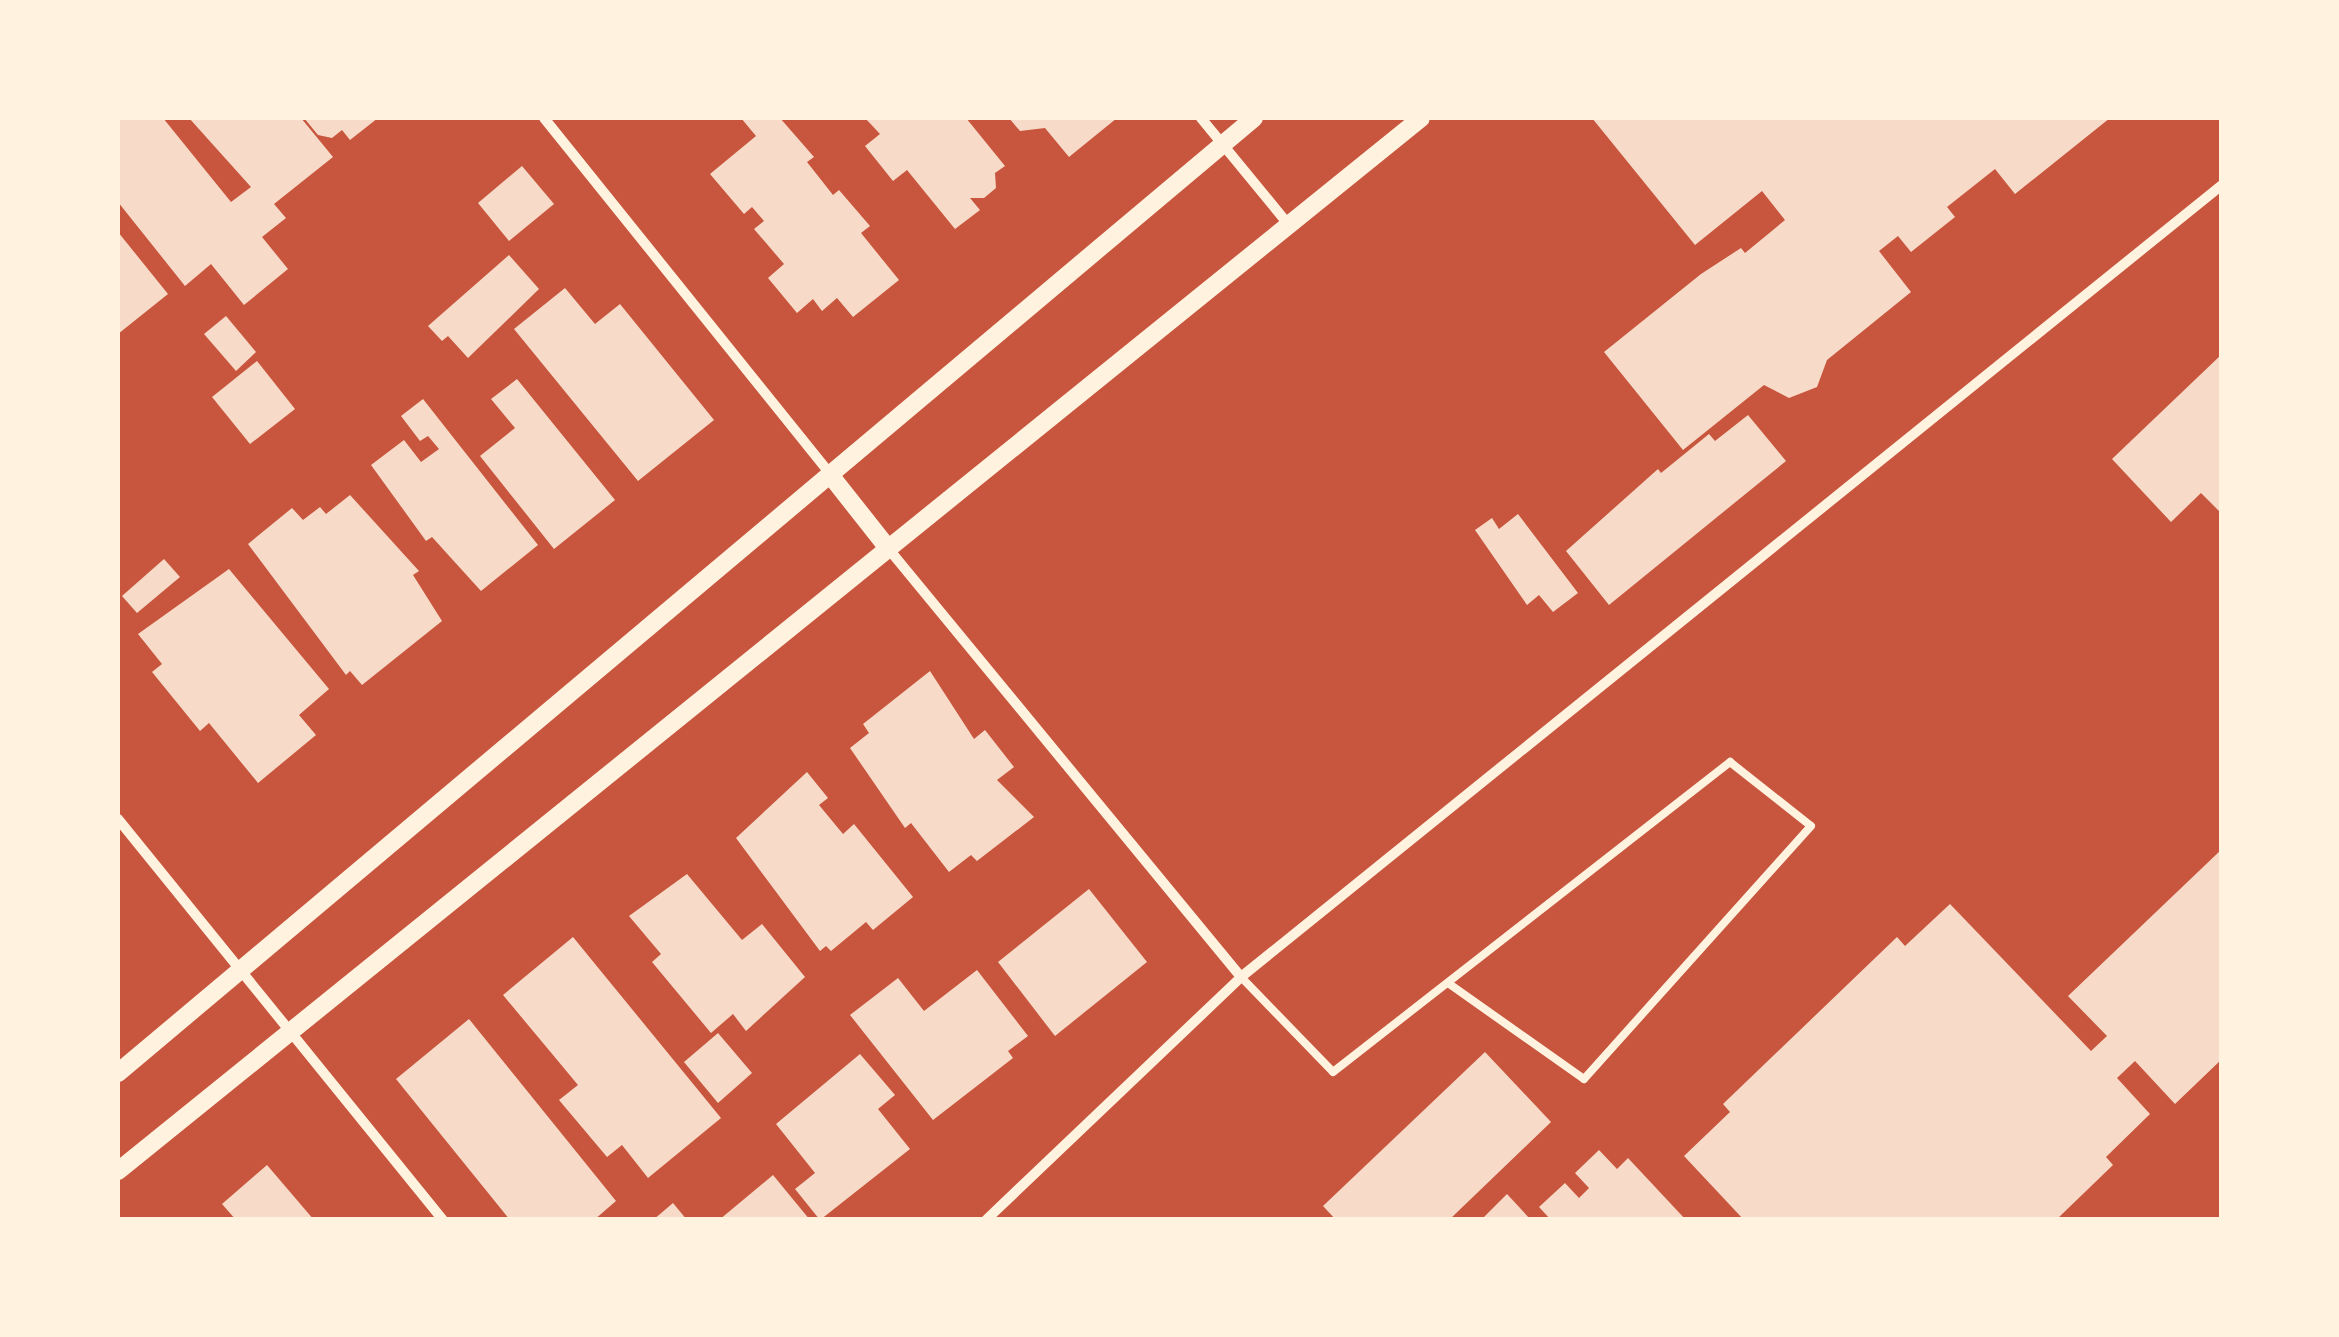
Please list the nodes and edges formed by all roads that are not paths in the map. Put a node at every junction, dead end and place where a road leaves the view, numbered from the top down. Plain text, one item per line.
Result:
1 (544, 118) edge
2 (1201, 118) edge
3 (1254, 118) edge
4 (1421, 118) edge
5 (1222, 143) junction
6 (2222, 185) edge
7 (1288, 224) junction
8 (832, 476) junction
9 (887, 547) junction
10 (118, 819) edge
11 (240, 973) junction
12 (1241, 976) junction
13 (1448, 982) junction
14 (286, 1032) junction
15 (118, 1073) edge
16 (118, 1171) edge
17 (443, 1220) edge
18 (986, 1220) edge

1 - 8 street
2 - 5 street
3 - 5 street
4 - 7 street
5 - 7 street
5 - 8 street
6 - 12 street
7 - 9 street
8 - 9 street
8 - 11 street
9 - 12 street
9 - 14 street
10 - 11 street
11 - 14 street
11 - 15 street
12 - 13 lane
12 - 18 street
13 - 13 lane
14 - 16 street
14 - 17 street

